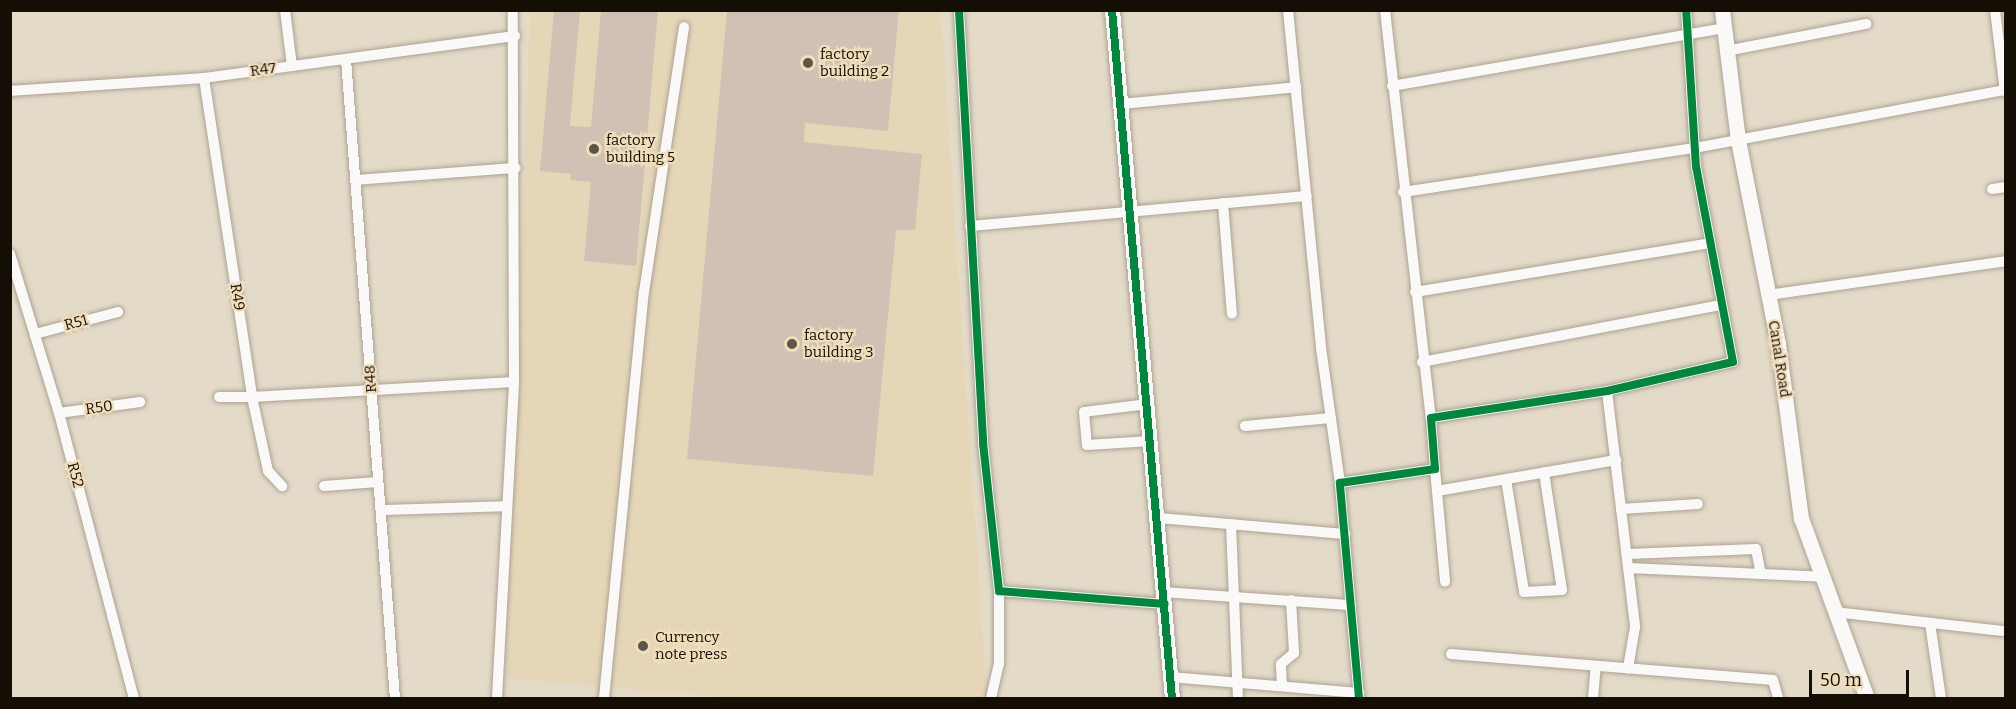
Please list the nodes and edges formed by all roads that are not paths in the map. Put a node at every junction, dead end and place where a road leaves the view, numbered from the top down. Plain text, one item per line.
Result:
1 (285, 10) edge
2 (513, 10) edge
3 (959, 10) edge
4 (1112, 10) edge
5 (1288, 10) edge
6 (1385, 10) edge
7 (1686, 10) edge
8 (1722, 10) edge
9 (1995, 10) edge
10 (1866, 24) dead end
11 (684, 27) dead end
12 (1724, 28) junction
13 (1688, 34) junction
14 (515, 36) junction
15 (1726, 51) junction
16 (346, 59) junction
17 (292, 66) junction
18 (204, 78) junction
19 (1392, 86) junction
20 (1296, 87) junction
21 (2005, 90) edge
22 (10, 91) edge
23 (1120, 104) junction
24 (1738, 140) junction
25 (1695, 148) junction
26 (516, 168) junction
27 (355, 180) junction
28 (2006, 187) edge
29 (1992, 189) dead end
30 (1403, 192) junction
31 (1307, 196) junction
32 (1223, 203) junction
33 (1130, 211) junction
34 (970, 226) junction
35 (1710, 243) junction
36 (10, 254) edge
37 (2006, 261) edge
38 (1415, 292) junction
39 (1768, 294) junction
40 (1722, 305) junction
41 (118, 312) dead end
42 (1232, 314) dead end
43 (35, 334) junction
44 (1422, 362) junction
45 (514, 382) junction
46 (371, 390) junction
47 (1607, 391) junction
48 (219, 397) dead end
49 (252, 397) junction
50 (140, 402) dead end
51 (1148, 404) junction
52 (59, 413) junction
53 (1331, 418) junction
54 (1431, 418) junction
55 (1245, 426) dead end
56 (1151, 441) junction
57 (1616, 460) junction
58 (1435, 469) junction
59 (1544, 472) junction
60 (1506, 479) junction
61 (378, 482) junction
62 (1340, 483) junction
63 (282, 486) dead end
64 (324, 486) dead end
65 (1437, 490) junction
66 (1698, 504) dead end
67 (507, 506) junction
68 (1621, 509) junction
69 (381, 510) junction
70 (1158, 518) junction
71 (1231, 524) junction
72 (1345, 534) junction
73 (1627, 554) junction
74 (1628, 568) junction
75 (1761, 574) junction
76 (1822, 577) junction
77 (1445, 582) dead end
78 (999, 591) junction
79 (1234, 597) junction
80 (1164, 598) junction
81 (1291, 600) junction
82 (1352, 605) junction
83 (1835, 612) junction
84 (1930, 623) junction
85 (2002, 631) dead end
86 (1451, 654) dead end
87 (1596, 666) junction
88 (1628, 668) junction
89 (1170, 677) junction
90 (1238, 683) junction
91 (1282, 686) junction
92 (1359, 696) edge
93 (1941, 698) edge
94 (134, 699) edge
95 (395, 699) edge
96 (497, 699) edge
97 (604, 699) edge
98 (991, 699) edge
99 (1172, 699) edge
100 (1239, 699) edge
101 (1593, 699) edge
102 (1778, 699) edge
103 (1867, 699) edge

1 - 17 street
2 - 14 street
3 - 34 street
4 - 23 street
5 - 20 street
6 - 19 street
7 - 13 street
8 - 12 street, Canal Road
9 - 21 street
10 - 15 street
11 - 97 street
12 - 13 street
12 - 15 street, Canal Road
13 - 19 street
13 - 25 street
14 - 16 street, R47
14 - 26 street
15 - 24 street, Canal Road
16 - 17 street, R47
16 - 27 street, R48
17 - 18 street, R47
18 - 22 street, R47
18 - 49 street, R49
19 - 30 street
20 - 23 street
20 - 31 street
21 - 24 street
23 - 33 street
24 - 25 street
24 - 39 street, Canal Road
25 - 30 street
25 - 35 street
26 - 27 street
26 - 45 street
27 - 46 street, R48
28 - 29 street
30 - 38 street
31 - 32 street
31 - 53 street
32 - 33 street
32 - 42 street
33 - 34 street
33 - 51 street
34 - 78 street
35 - 38 street
35 - 40 street
36 - 43 street, R52
37 - 39 street
38 - 44 street
39 - 76 street, Canal Road
40 - 44 street
40 - 47 street
41 - 43 street, R51
43 - 52 street, R52
44 - 54 street
45 - 46 street
45 - 67 street
46 - 49 street
46 - 61 street, R48
47 - 54 street
47 - 57 street
48 - 49 street
49 - 63 street, R49
50 - 52 street, R50
51 - 56 street
51 - 56 street
52 - 94 street, R52
53 - 55 street
53 - 62 street
54 - 58 street
56 - 70 street
57 - 59 street
57 - 68 street
58 - 62 street
58 - 65 street
59 - 60 street
59 - 60 street
60 - 65 street
61 - 64 street
61 - 69 street, R48
62 - 72 street
65 - 77 street
66 - 68 street
67 - 69 street
67 - 96 street
68 - 73 street
69 - 95 street, R48
70 - 71 street
70 - 80 street
71 - 72 street
71 - 79 street
72 - 82 street
73 - 74 street
73 - 75 street
74 - 75 street
74 - 88 street
75 - 76 street
76 - 83 street, Canal Road
78 - 80 street
78 - 98 street
79 - 80 street
79 - 81 street
79 - 90 street
80 - 89 street
81 - 82 street
81 - 91 street
82 - 92 street
83 - 84 street
83 - 103 street, Canal Road
84 - 85 street
84 - 93 street
86 - 87 street
87 - 88 street
87 - 101 street
88 - 102 street
89 - 90 street
89 - 99 street
90 - 91 street
90 - 100 street
91 - 92 street

